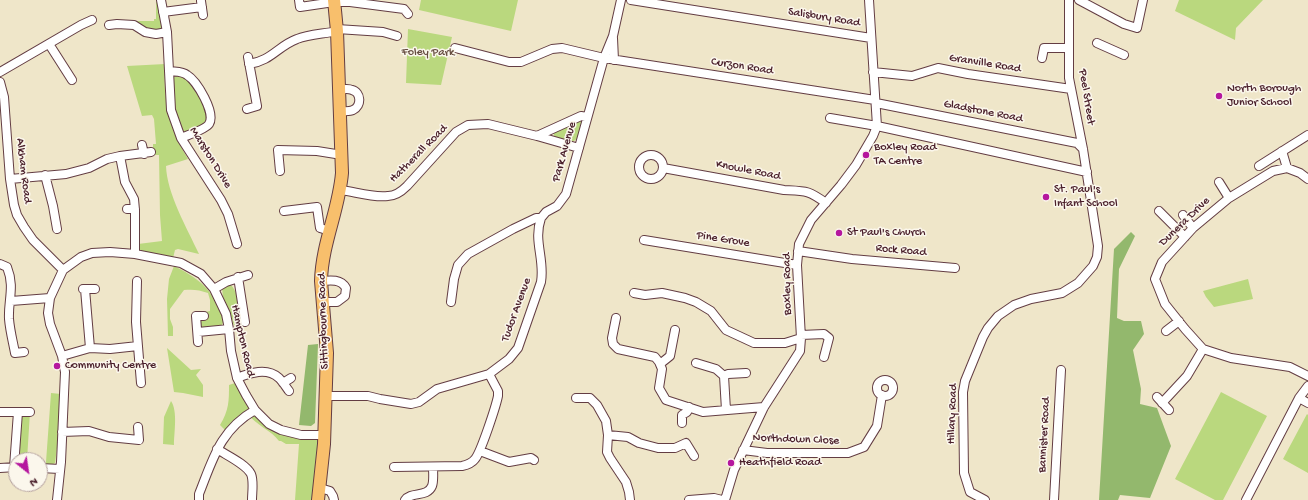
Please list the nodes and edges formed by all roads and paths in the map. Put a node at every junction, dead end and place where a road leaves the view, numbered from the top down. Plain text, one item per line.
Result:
1 (161, 0) edge
2 (299, 0) edge
3 (621, 0) edge
4 (631, 0) edge
5 (869, 0) edge
6 (1069, 0) edge
7 (1079, 0) edge
8 (1143, 0) edge
9 (334, 1) edge
10 (353, 1) edge
11 (383, 3) edge
12 (202, 8) dead end
13 (163, 12) junction
14 (408, 14) dead end
15 (92, 20) dead end
16 (114, 23) dead end
17 (337, 30) junction
18 (167, 32) junction
19 (397, 36) dead end
20 (613, 36) junction
21 (871, 38) junction
22 (1097, 43) dead end
23 (49, 44) junction
24 (455, 48) dead end
25 (1069, 48) junction
26 (1124, 55) dead end
27 (604, 58) junction
28 (1042, 58) dead end
29 (614, 60) junction
30 (169, 71) junction
31 (0, 72) edge
32 (873, 72) junction
33 (72, 80) dead end
34 (0, 82) edge
35 (1071, 89) junction
36 (338, 90) junction
37 (876, 102) junction
38 (246, 109) dead end
39 (339, 111) junction
40 (587, 117) junction
41 (830, 118) dead end
42 (877, 126) junction
43 (3, 128) edge
44 (1308, 135) edge
45 (537, 136) junction
46 (181, 138) junction
47 (579, 148) junction
48 (1083, 149) junction
49 (146, 150) dead end
50 (1282, 151) junction
51 (342, 155) junction
52 (120, 156) junction
53 (1259, 166) dead end
54 (663, 168) dead end
55 (1287, 168) junction
56 (280, 171) dead end
57 (1087, 172) junction
58 (46, 175) junction
59 (1308, 178) edge
60 (10, 179) junction
61 (1219, 182) dead end
62 (340, 190) junction
63 (1229, 198) junction
64 (826, 203) junction
65 (284, 211) dead end
66 (1160, 211) dead end
67 (1183, 215) dead end
68 (541, 218) junction
69 (1193, 228) junction
70 (57, 229) dead end
71 (330, 231) junction
72 (1185, 237) junction
73 (644, 240) dead end
74 (237, 244) dead end
75 (798, 251) junction
76 (135, 254) junction
77 (0, 264) edge
78 (797, 265) junction
79 (955, 268) dead end
80 (63, 270) junction
81 (248, 275) dead end
82 (238, 277) junction
83 (137, 281) dead end
84 (321, 281) junction
85 (95, 289) dead end
86 (214, 289) junction
87 (634, 293) dead end
88 (50, 298) junction
89 (11, 301) junction
90 (323, 302) junction
91 (450, 302) dead end
92 (204, 316) dead end
93 (616, 318) dead end
94 (243, 319) dead end
95 (1179, 321) junction
96 (229, 329) junction
97 (675, 330) dead end
98 (1166, 331) dead end
99 (198, 332) junction
100 (801, 337) junction
101 (198, 342) dead end
102 (138, 346) junction
103 (90, 348) junction
104 (1203, 349) junction
105 (24, 352) dead end
106 (62, 356) junction
107 (824, 357) dead end
108 (696, 363) dead end
109 (660, 364) junction
110 (1061, 370) dead end
111 (746, 373) dead end
112 (489, 374) junction
113 (724, 376) junction
114 (1308, 376) edge
115 (237, 378) junction
116 (291, 378) dead end
117 (141, 383) dead end
118 (283, 383) junction
119 (1308, 386) edge
120 (289, 391) dead end
121 (326, 396) junction
122 (882, 396) dead end
123 (576, 398) dead end
124 (1299, 398) junction
125 (1308, 403) edge
126 (689, 407) junction
127 (764, 407) junction
128 (255, 410) junction
129 (726, 410) junction
130 (1169, 410) dead end
131 (0, 412) edge
132 (18, 412) junction
133 (30, 412) dead end
134 (682, 423) dead end
135 (138, 427) dead end
136 (62, 432) junction
137 (325, 435) junction
138 (608, 435) junction
139 (217, 449) junction
140 (743, 450) junction
141 (480, 451) junction
142 (16, 452) edge
143 (694, 456) dead end
144 (534, 460) dead end
145 (394, 467) dead end
146 (433, 467) junction
147 (48, 468) edge
148 (60, 469) junction
149 (319, 494) edge
150 (57, 500) edge
151 (199, 500) edge
152 (252, 500) edge
153 (334, 500) edge
154 (405, 500) edge
155 (630, 500) edge
156 (688, 500) edge
157 (722, 500) edge
158 (725, 500) edge
159 (985, 500) edge
160 (1054, 500) edge
161 (1246, 500) edge

1 - 13 street, Marston Drive
2 - 9 street
3 - 20 street, Park Avenue
4 - 21 street, Salisbury Road
5 - 21 street, Boxley Road
6 - 25 street, Peel Street
7 - 8 street
9 - 10 street
9 - 17 highway, Sittingbourne Road
10 - 11 street
11 - 14 street
12 - 13 street
13 - 18 street, Marston Drive
15 - 23 street
16 - 18 street
17 - 19 street
17 - 36 highway, Sittingbourne Road
17 - 38 street
18 - 30 street, Marston Drive
20 - 27 street, Park Avenue
20 - 29 street
21 - 32 street, Boxley Road
22 - 26 street
23 - 31 street
23 - 33 street
24 - 27 street, Curzon Road
25 - 28 street
25 - 35 street, Peel Street
27 - 29 street, Curzon Road
27 - 40 street, Park Avenue
29 - 37 street, Curzon Road
30 - 46 street, Marston Drive
30 - 46 street
32 - 35 street, Granville Road
32 - 37 street, Boxley Road
34 - 43 street, Alkham Road
35 - 48 street, Peel Street
36 - 39 highway, Sittingbourne Road
36 - 39 street
37 - 42 street, Boxley Road
37 - 48 street, Gladstone Road
39 - 51 highway, Sittingbourne Road
40 - 45 street
40 - 47 street, Park Avenue
41 - 42 street
42 - 57 street
42 - 64 street, Boxley Road
43 - 60 street, Alkham Road
44 - 50 street
45 - 47 street, Hatherall Road
45 - 62 street, Hatherall Road
46 - 74 street, Marston Drive
47 - 68 street, Park Avenue
48 - 57 street, Hillary Road
49 - 52 street
50 - 53 street
50 - 55 street
51 - 56 street
51 - 62 highway, Sittingbourne Road
52 - 58 street
52 - 76 street
54 - 64 street, Knowle Road
55 - 59 street
55 - 63 street, Dunera Drive
57 - 159 street, Hillary Road
58 - 60 street
58 - 70 street
60 - 80 street, Alkham Road
61 - 63 street
62 - 71 highway, Sittingbourne Road
63 - 69 street, Dunera Drive
64 - 75 street, Boxley Road
65 - 71 street
66 - 72 street
67 - 69 street
68 - 91 street, Park Avenue
68 - 112 street, Tudor Avenue
69 - 72 street, Dunera Drive
71 - 84 highway, Sittingbourne Road
72 - 95 street, Dunera Drive
73 - 78 street, Pine Grove
75 - 78 street, Boxley Road
75 - 79 street, Rock Road
76 - 80 street, Hampton Road
76 - 86 street, Hampton Road
77 - 89 street
78 - 100 street, Boxley Road
80 - 88 street, Hampton Road
81 - 82 street
82 - 86 street
82 - 94 street
83 - 102 street
84 - 90 highway, Sittingbourne Road
84 - 90 street
85 - 103 street
86 - 96 street, Hampton Road
87 - 100 street
88 - 89 street
88 - 106 street, Hampton Road
89 - 105 street
90 - 121 highway, Sittingbourne Road
92 - 99 street
93 - 109 street
95 - 98 street
95 - 104 street, Dunera Drive
96 - 99 street
96 - 115 street, Hampton Road
97 - 109 street
99 - 101 street
100 - 107 street
100 - 127 street, Boxley Road
102 - 103 street
102 - 117 street
103 - 106 street
104 - 114 street
104 - 130 street
106 - 136 street, Hampton Road
108 - 113 street
109 - 126 street
110 - 160 street, Bannister Road
111 - 113 street
112 - 121 street, Tudor Avenue
112 - 141 street
113 - 129 street
115 - 118 street
115 - 128 street, Hampton Road
116 - 118 street
118 - 120 street
119 - 124 street
121 - 137 highway, Sittingbourne Road
122 - 140 street, Northdown Close
123 - 138 street
124 - 125 street
124 - 161 street
126 - 129 street
126 - 134 street
127 - 129 street
127 - 140 street, Boxley Road
128 - 137 street, Hampton Road
128 - 139 street
131 - 132 street
132 - 133 street
132 - 142 street
135 - 136 street
136 - 148 street, Hampton Road
137 - 149 highway, Sittingbourne Road
138 - 143 street
138 - 155 street
139 - 151 street
139 - 152 street
140 - 158 street, Boxley Road
141 - 144 street
141 - 146 street
145 - 146 street
146 - 154 street
147 - 148 street
148 - 150 street, Hampton Road
149 - 153 street
156 - 157 street

